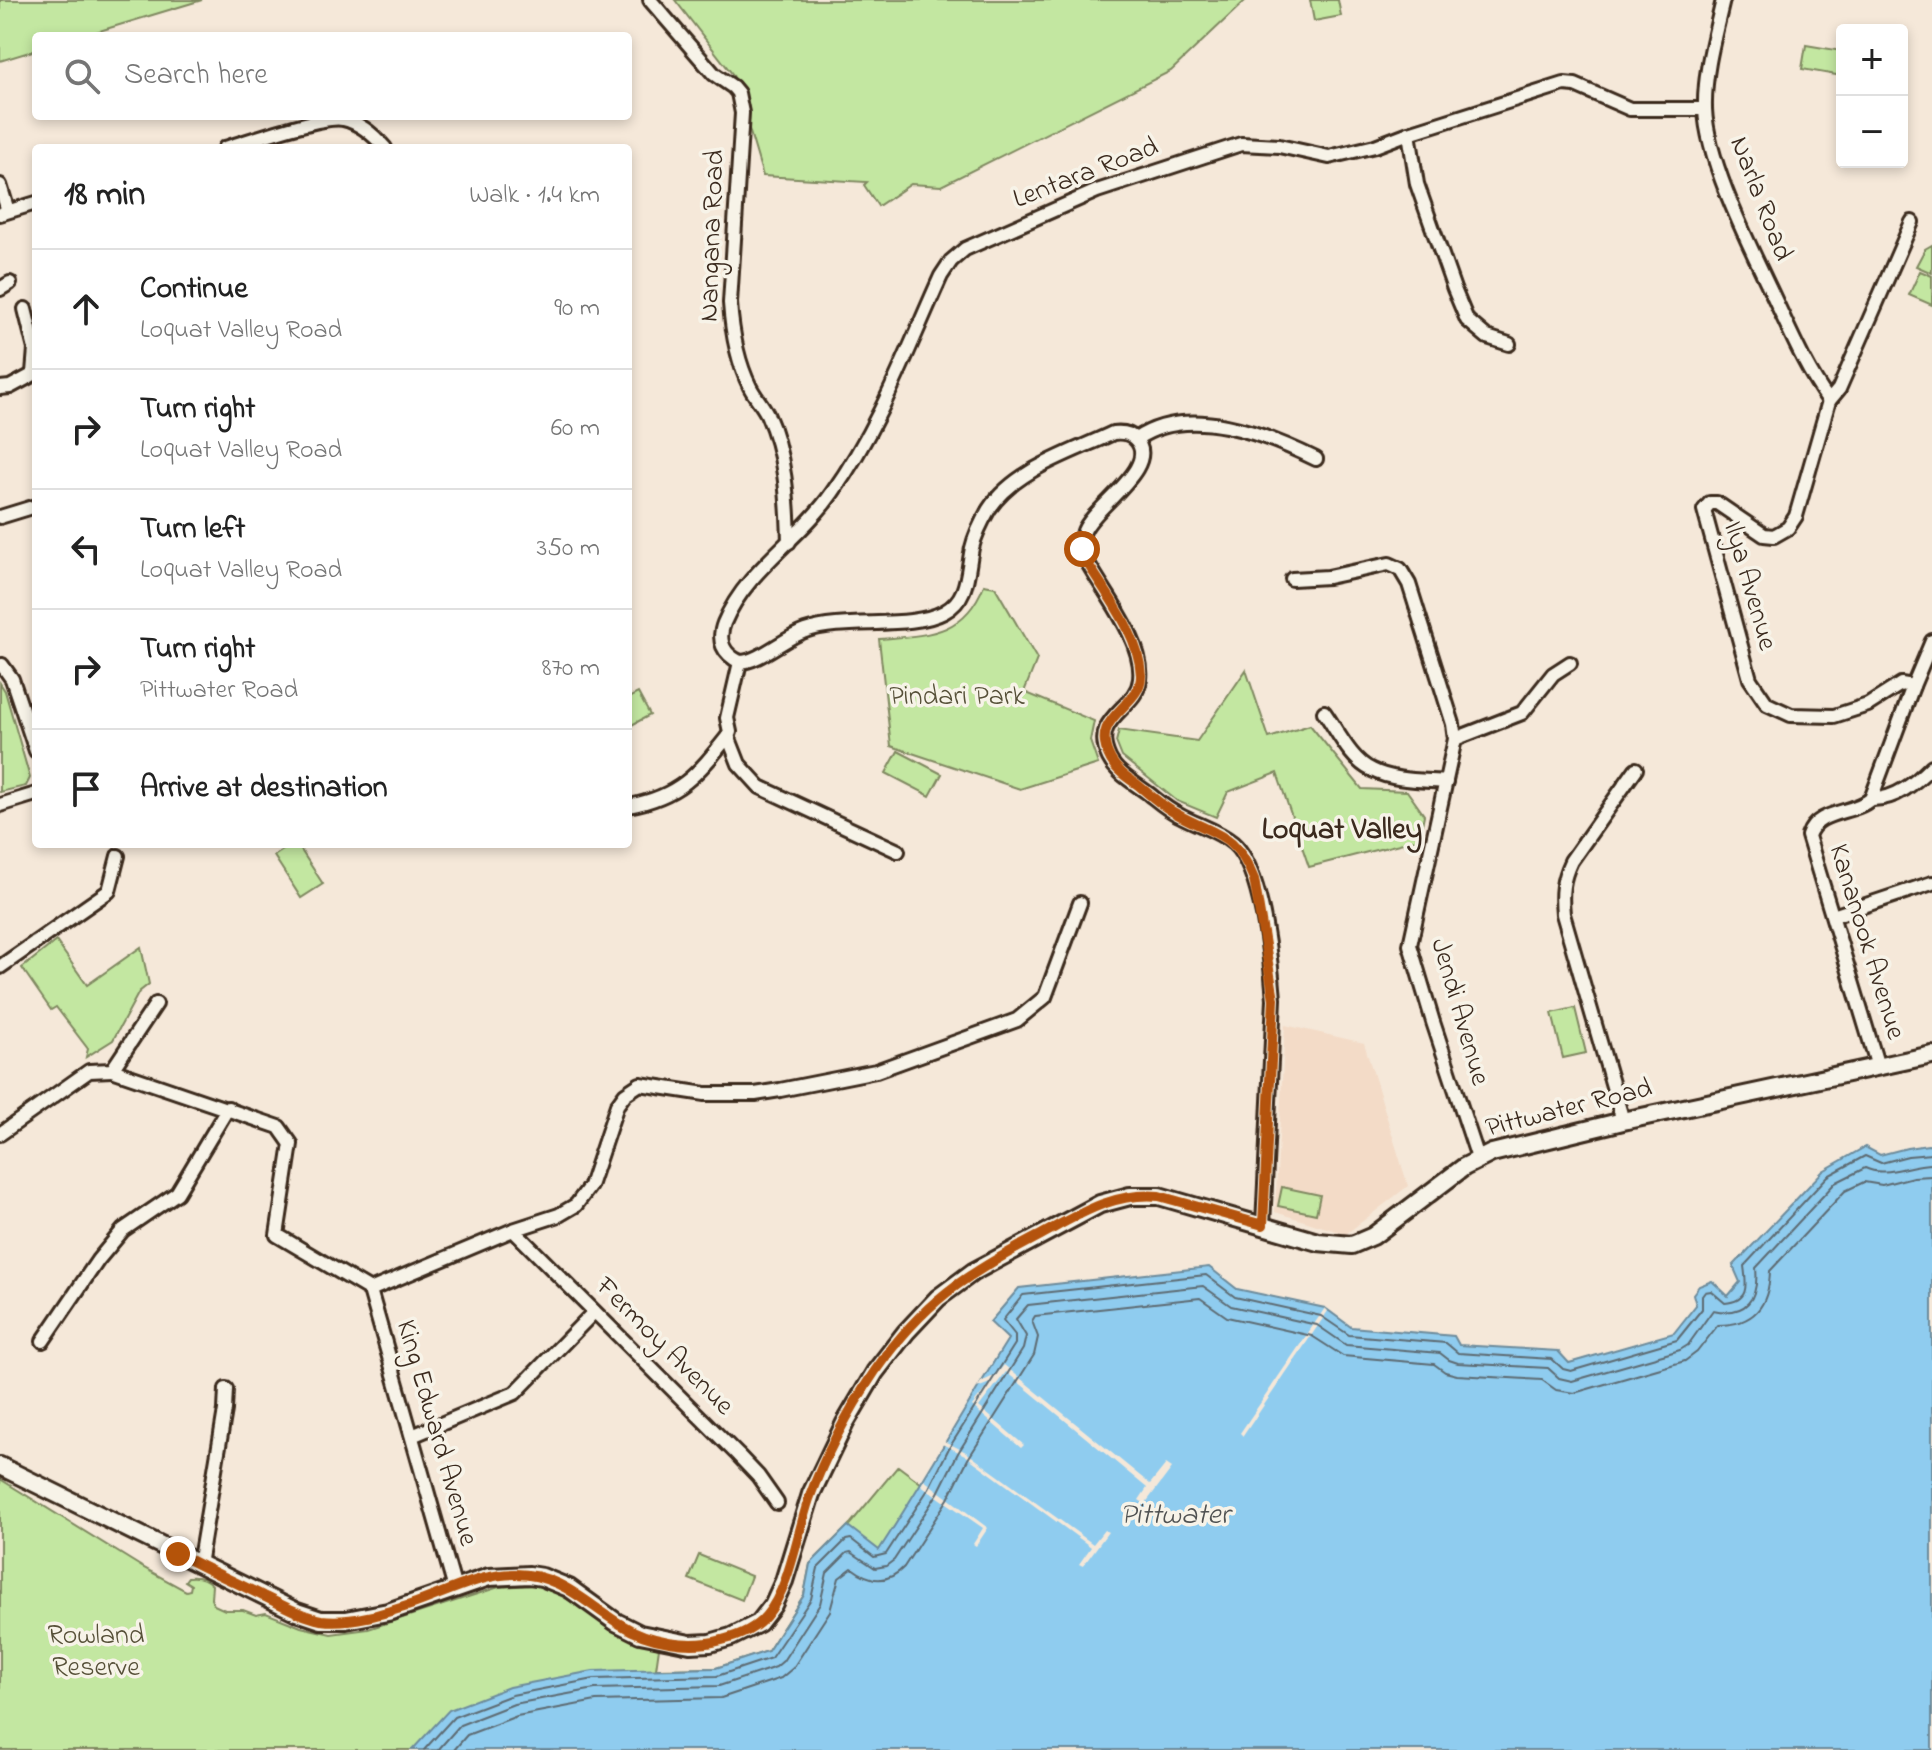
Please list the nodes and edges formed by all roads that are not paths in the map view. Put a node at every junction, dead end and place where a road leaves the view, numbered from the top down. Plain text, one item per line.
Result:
1 (650, 0) edge
2 (1723, 0) edge
3 (1705, 109) junction
4 (321, 120) edge
5 (345, 120) edge
6 (292, 122) edge
7 (1409, 133) junction
8 (253, 144) edge
9 (381, 144) edge
10 (0, 185) edge
11 (32, 204) edge
12 (4, 212) edge
13 (1912, 222) dead end
14 (25, 309) dead end
15 (32, 337) edge
16 (1509, 344) dead end
17 (32, 374) edge
18 (0, 388) edge
19 (1829, 401) junction
20 (1136, 439) junction
21 (1316, 459) dead end
22 (32, 507) edge
23 (0, 517) edge
24 (789, 542) junction
25 (1292, 579) dead end
26 (1932, 641) edge
27 (740, 662) junction
28 (1570, 663) dead end
29 (2, 665) edge
30 (1913, 686) junction
31 (1324, 712) dead end
32 (728, 736) junction
33 (32, 739) edge
34 (1455, 739) junction
35 (1932, 766) edge
36 (1636, 769) dead end
37 (1446, 782) junction
38 (32, 795) edge
39 (1871, 799) junction
40 (0, 805) edge
41 (632, 805) edge
42 (898, 851) dead end
43 (118, 856) dead end
44 (1932, 883) edge
45 (1080, 903) dead end
46 (1833, 916) junction
47 (0, 967) edge
48 (156, 1004) dead end
49 (1932, 1055) edge
50 (1878, 1067) junction
51 (112, 1070) junction
52 (228, 1108) junction
53 (1623, 1121) junction
54 (0, 1134) edge
55 (1478, 1158) junction
56 (1263, 1225) junction
57 (513, 1230) junction
58 (370, 1290) junction
59 (594, 1312) junction
60 (43, 1341) dead end
61 (226, 1389) dead end
62 (412, 1436) junction
63 (0, 1466) edge
64 (777, 1503) dead end
65 (199, 1565) junction
66 (455, 1589) junction

1 - 24 street, Nangana Road
2 - 3 street, Narla Road
3 - 7 street, Lentara Road
3 - 19 street, Narla Road
4 - 6 street
5 - 9 street
6 - 8 street
7 - 16 street
7 - 24 street, Lentara Road
10 - 12 street
11 - 12 street
13 - 19 street, Ilya Avenue
14 - 15 street
17 - 18 street
19 - 30 street, Ilya Avenue
20 - 21 street
20 - 27 street
20 - 56 street
22 - 23 street
24 - 27 street, Lentara Road
25 - 34 street, Jendi Avenue
26 - 30 street
27 - 32 street
28 - 34 street
29 - 33 street
30 - 39 street
31 - 37 street
32 - 41 street
32 - 42 street
34 - 37 street, Jendi Avenue
35 - 39 street, Kananook Avenue
36 - 53 street
37 - 55 street, Jendi Avenue
38 - 40 street
39 - 46 street, Kananook Avenue
43 - 47 street
44 - 46 street
45 - 57 street
46 - 50 street, Kananook Avenue
48 - 51 street
49 - 50 main road, Pittwater Road
50 - 53 main road, Pittwater Road
51 - 52 street
51 - 54 street
52 - 58 street
52 - 60 street
53 - 55 main road, Pittwater Road
55 - 56 main road, Pittwater Road
56 - 66 main road, Pittwater Road
57 - 58 street
57 - 59 street, Fermoy Avenue
58 - 62 street, King Edward Avenue
59 - 62 street
59 - 64 street, Fermoy Avenue
61 - 65 street
62 - 66 street, King Edward Avenue
63 - 65 main road, Pittwater Road
65 - 66 main road, Pittwater Road

